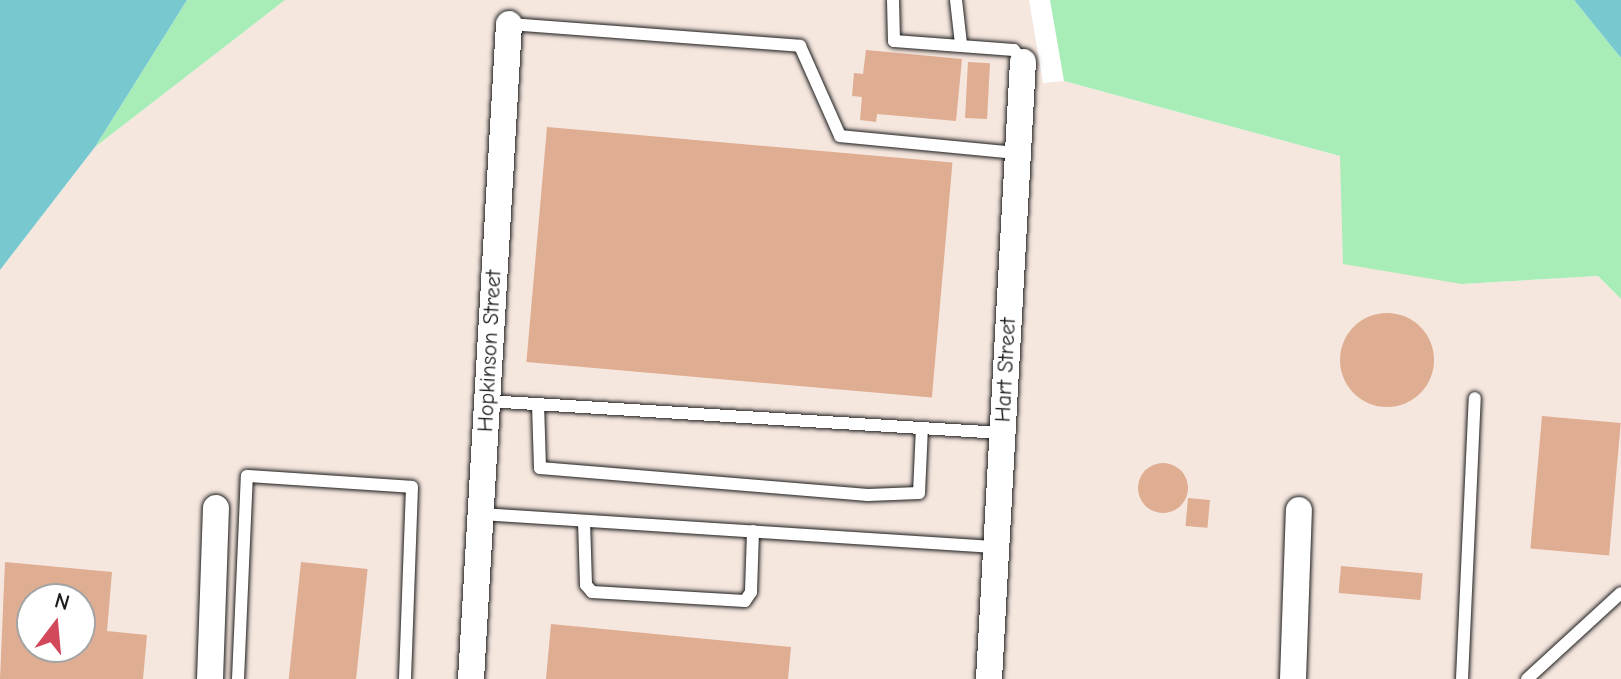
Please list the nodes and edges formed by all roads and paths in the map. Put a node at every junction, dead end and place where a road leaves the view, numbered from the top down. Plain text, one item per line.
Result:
1 (893, 0) edge
2 (956, 0) edge
3 (509, 24) joint
4 (961, 44) junction
5 (1023, 62) joint
6 (1018, 153) junction
7 (1475, 398) dead end
8 (487, 401) junction
9 (538, 404) junction
10 (922, 428) junction
11 (1002, 433) junction
12 (216, 508) dead end
13 (1299, 510) dead end
14 (481, 514) junction
15 (584, 521) junction
16 (753, 531) junction
17 (996, 547) junction
18 (1621, 593) edge
19 (210, 679) edge
20 (238, 679) edge
21 (405, 679) edge
22 (471, 679) edge
23 (989, 679) edge
24 (1293, 679) edge
25 (1462, 679) edge
26 (1527, 679) edge

1 - 4 lane
2 - 4 lane
3 - 6 lane
3 - 8 street, Hopkinson Street
4 - 5 lane
5 - 6 street, Hart Street
6 - 11 street, Hart Street
7 - 25 lane
8 - 9 lane
8 - 14 street, Hopkinson Street
9 - 10 lane
9 - 10 lane
10 - 11 lane
11 - 17 street, Hart Street
12 - 19 street
13 - 24 street
14 - 15 lane
14 - 22 street, Hopkinson Street
15 - 16 lane
15 - 16 lane
16 - 17 lane
17 - 23 street, Hart Street
18 - 26 lane
20 - 21 lane

